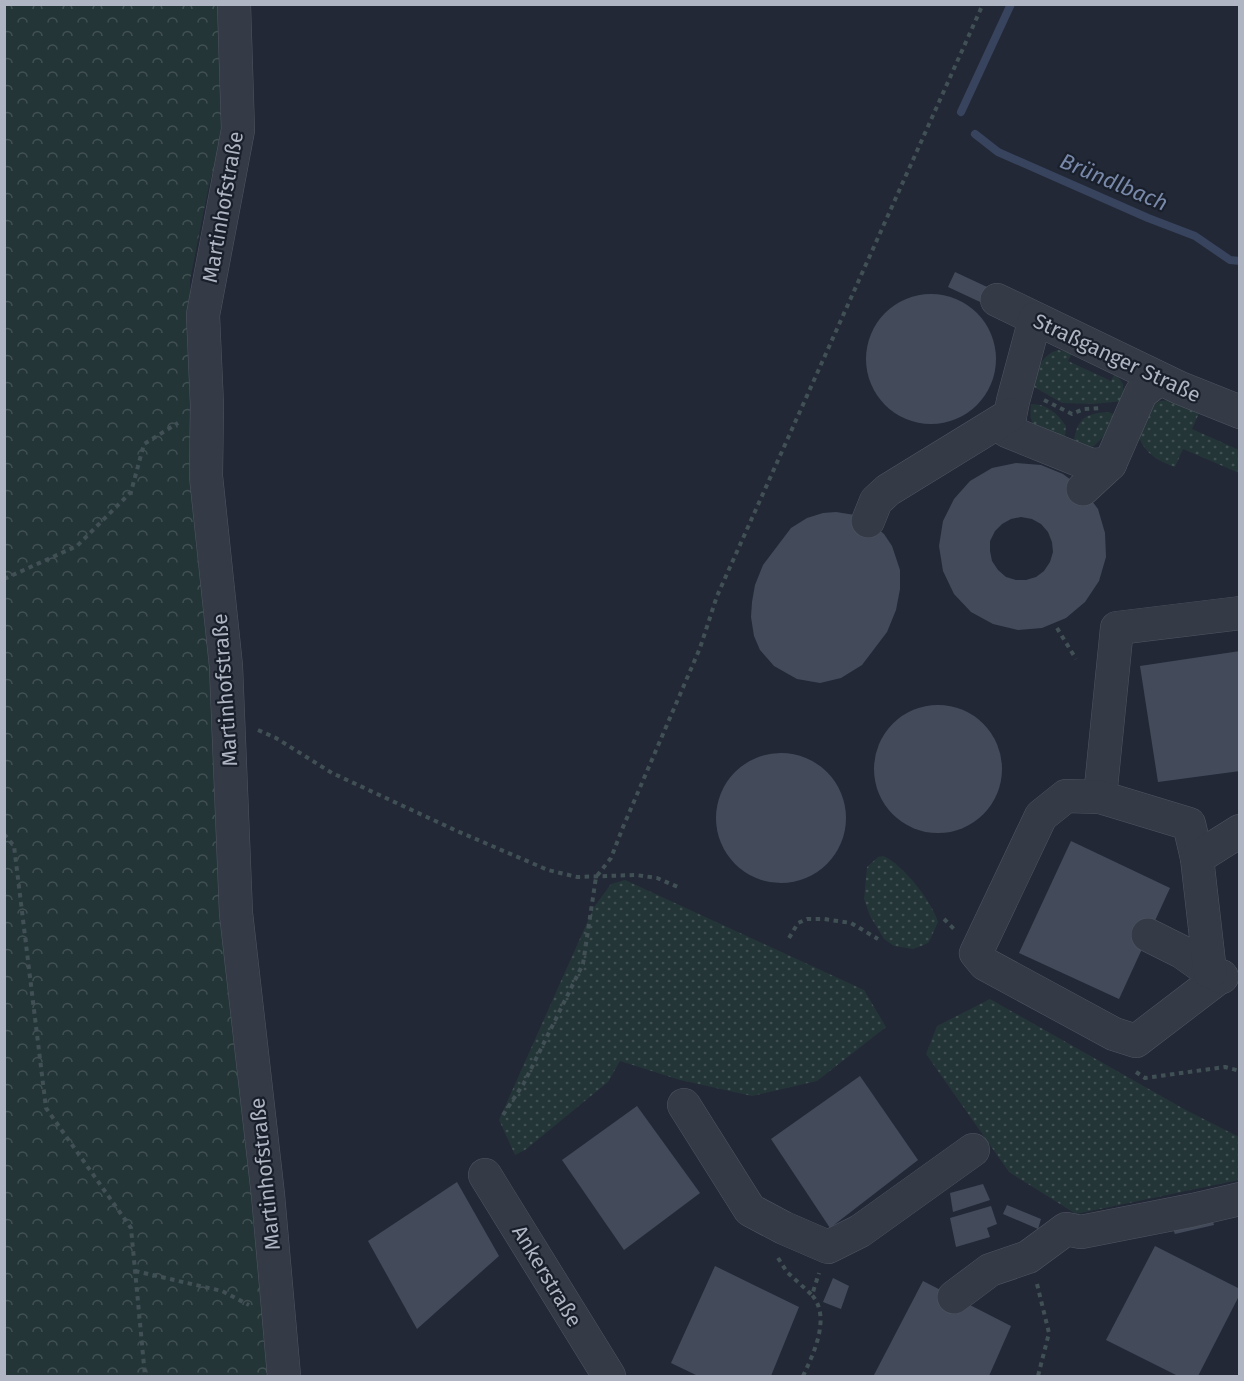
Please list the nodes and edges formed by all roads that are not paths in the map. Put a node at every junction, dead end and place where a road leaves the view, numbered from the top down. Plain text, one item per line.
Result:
1 (234, 4) edge
2 (996, 300) dead end
3 (1035, 319) junction
4 (1159, 378) junction
5 (1013, 401) junction
6 (1239, 412) edge
7 (1110, 464) junction
8 (1083, 489) dead end
9 (868, 521) dead end
10 (1239, 613) edge
11 (1100, 797) junction
12 (1239, 831) edge
13 (1197, 858) junction
14 (1148, 935) dead end
15 (1224, 978) edge
16 (684, 1105) dead end
17 (973, 1150) dead end
18 (485, 1175) dead end
19 (1239, 1199) edge
20 (954, 1297) dead end
21 (284, 1377) edge
22 (609, 1377) edge

1 - 21 street, Martinhofstraße
2 - 3 street, Straßganger Straße
3 - 4 street, Straßganger Straße
3 - 5 street
4 - 6 street, Straßganger Straße
4 - 7 street
5 - 7 street
5 - 9 street
7 - 8 street
10 - 11 street
11 - 13 street
11 - 15 street
12 - 13 street
13 - 15 street
14 - 15 street
16 - 17 street
18 - 22 street, Ankerstraße
19 - 20 street

